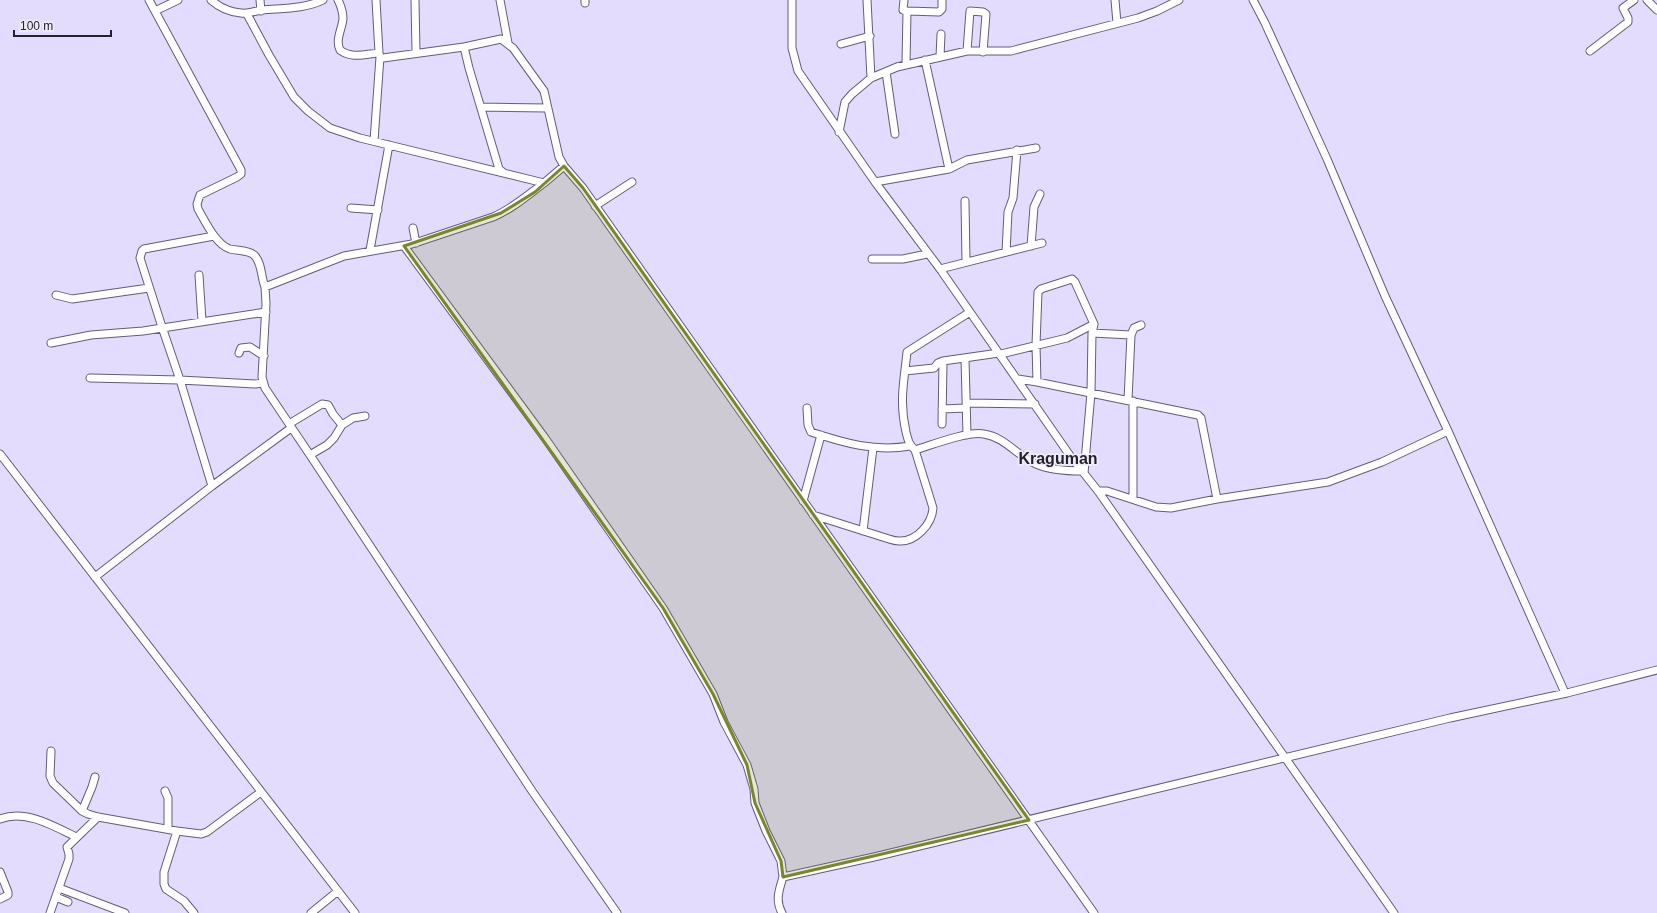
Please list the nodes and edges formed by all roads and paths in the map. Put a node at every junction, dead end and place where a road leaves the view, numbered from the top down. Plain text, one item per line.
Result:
1 (149, 0) edge
2 (178, 0) edge
3 (211, 0) edge
4 (222, 0) edge
5 (260, 0) edge
6 (323, 0) edge
7 (338, 0) edge
8 (376, 0) edge
9 (415, 0) edge
10 (500, 0) edge
11 (792, 0) edge
12 (867, 0) edge
13 (904, 0) edge
14 (942, 0) edge
15 (1115, 0) edge
16 (1179, 0) edge
17 (1253, 0) edge
18 (1634, 0) edge
19 (1647, 0) edge
20 (222, 8) junction
21 (261, 10) junction
22 (1657, 10) edge
23 (155, 11) junction
24 (907, 11) junction
25 (247, 14) junction
26 (1117, 24) junction
27 (941, 34) dead end
28 (870, 36) junction
29 (508, 43) junction
30 (840, 44) dead end
31 (464, 46) junction
32 (1590, 51) dead end
33 (416, 52) junction
34 (967, 52) junction
35 (984, 52) junction
36 (379, 55) junction
37 (940, 57) junction
38 (925, 60) junction
39 (906, 64) junction
40 (886, 72) junction
41 (871, 78) junction
42 (481, 107) junction
43 (547, 108) junction
44 (839, 132) junction
45 (895, 134) dead end
46 (374, 141) junction
47 (389, 145) junction
48 (1036, 148) dead end
49 (1017, 150) junction
50 (564, 166) junction
51 (949, 169) junction
52 (504, 174) junction
53 (632, 182) dead end
54 (875, 182) junction
55 (544, 183) junction
56 (1040, 194) dead end
57 (965, 201) dead end
58 (595, 206) junction
59 (351, 208) dead end
60 (378, 210) junction
61 (413, 228) dead end
62 (214, 236) junction
63 (1042, 242) dead end
64 (416, 243) junction
65 (404, 246) junction
66 (1031, 246) junction
67 (370, 250) junction
68 (1006, 252) junction
69 (928, 254) junction
70 (872, 259) dead end
71 (966, 261) junction
72 (940, 269) junction
73 (199, 275) dead end
74 (265, 287) junction
75 (149, 288) junction
76 (56, 295) dead end
77 (266, 312) junction
78 (970, 312) junction
79 (202, 321) junction
80 (1094, 324) junction
81 (1141, 325) dead end
82 (162, 327) junction
83 (1092, 333) junction
84 (1131, 335) junction
85 (51, 343) dead end
86 (1036, 345) junction
87 (239, 353) dead end
88 (1000, 354) junction
89 (264, 356) junction
90 (965, 359) junction
91 (943, 361) junction
92 (905, 370) junction
93 (90, 378) dead end
94 (180, 380) junction
95 (1018, 380) junction
96 (1037, 382) junction
97 (263, 383) junction
98 (1092, 394) junction
99 (1130, 400) junction
100 (1035, 404) junction
101 (966, 406) junction
102 (807, 408) dead end
103 (942, 409) junction
104 (365, 416) dead end
105 (942, 424) dead end
106 (342, 425) junction
107 (290, 426) junction
108 (1448, 431) junction
109 (820, 435) junction
110 (967, 435) junction
111 (873, 448) junction
112 (912, 448) junction
113 (0, 454) edge
114 (310, 455) junction
115 (1083, 472) junction
116 (212, 486) junction
117 (1098, 491) junction
118 (1133, 499) junction
119 (1217, 499) junction
120 (803, 501) junction
121 (813, 515) junction
122 (863, 531) junction
123 (95, 577) junction
124 (1657, 670) edge
125 (1565, 693) junction
126 (51, 751) dead end
127 (1286, 759) junction
128 (95, 777) dead end
129 (165, 791) dead end
130 (261, 792) junction
131 (82, 811) junction
132 (98, 817) junction
133 (0, 819) edge
134 (1029, 820) junction
135 (168, 829) junction
136 (177, 831) junction
137 (76, 837) junction
138 (0, 872) edge
139 (783, 877) junction
140 (59, 888) junction
141 (338, 891) junction
142 (56, 897) junction
143 (0, 900) edge
144 (68, 902) dead end
145 (50, 913) edge
146 (125, 913) edge
147 (194, 913) edge
148 (310, 913) edge
149 (355, 913) edge
150 (617, 913) edge
151 (782, 913) edge
152 (1094, 913) edge
153 (1394, 913) edge

1 - 23 street
2 - 23 street
3 - 20 street
4 - 20 street
5 - 21 street
6 - 21 street
7 - 36 street
8 - 36 street
9 - 33 street
10 - 29 street
11 - 44 street
12 - 28 street
13 - 24 street
14 - 24 street
15 - 26 street
16 - 26 street
17 - 108 street
18 - 32 street
19 - 22 street
20 - 25 street
21 - 25 street
23 - 62 street
24 - 39 street
25 - 46 street
26 - 35 street
27 - 37 street
28 - 30 street
28 - 41 street
29 - 31 street
29 - 43 street
31 - 33 street
31 - 42 street
33 - 36 street
34 - 35 street
34 - 35 street
34 - 37 street
36 - 46 street
37 - 38 street
38 - 39 street
38 - 51 street
39 - 40 street
40 - 41 street
40 - 45 street
41 - 44 street
42 - 43 street
42 - 52 street
43 - 50 street
44 - 54 street
46 - 47 street
47 - 52 street
47 - 60 street
48 - 49 street
49 - 51 street
49 - 68 street
50 - 55 street
50 - 58 street
51 - 54 street
52 - 55 street
53 - 58 street
54 - 69 street
55 - 64 street
56 - 66 street
57 - 71 street
58 - 120 street
59 - 60 street
60 - 67 street
61 - 64 street
62 - 74 street
62 - 75 street
63 - 66 street
64 - 65 street
65 - 67 street
65 - 139 street
66 - 68 street
67 - 74 street
68 - 71 street
69 - 70 street
69 - 72 street
71 - 72 street
72 - 78 street
73 - 79 street
74 - 77 street
75 - 76 street
75 - 82 street
77 - 79 street
77 - 89 street
78 - 88 street
78 - 92 street
79 - 82 street
80 - 83 street
80 - 86 street
80 - 86 street
81 - 84 street
82 - 85 street
82 - 94 street
83 - 84 street
83 - 98 street
84 - 99 street
86 - 88 street
86 - 96 street
87 - 89 street
88 - 90 street
88 - 95 street
89 - 97 street
90 - 91 street
90 - 101 street
91 - 92 street
91 - 103 street
92 - 112 street
93 - 94 street
94 - 97 street
94 - 116 street
95 - 96 street
95 - 100 street
96 - 98 street
97 - 107 street
98 - 99 street
98 - 115 street
99 - 118 street
99 - 119 street
100 - 101 street
100 - 115 street
101 - 103 street
101 - 110 street
102 - 109 street
103 - 105 street
104 - 106 street
106 - 107 street
106 - 114 street
107 - 114 street
107 - 116 street
108 - 119 street
108 - 125 street
109 - 111 street
109 - 120 street
110 - 112 street
110 - 115 street
111 - 112 street
111 - 122 street
112 - 122 street
113 - 123 street
114 - 150 street
115 - 117 street
116 - 123 street
117 - 118 street
117 - 127 street
118 - 119 street
120 - 121 street
121 - 122 street
121 - 134 street
123 - 130 street
124 - 125 street
125 - 127 street
126 - 131 street
127 - 134 street
127 - 153 street
128 - 131 street
129 - 135 street
130 - 136 street
130 - 141 street
131 - 132 street
132 - 135 street
132 - 137 street
133 - 137 street
134 - 139 street
134 - 152 street
135 - 136 street
136 - 147 street
137 - 140 street
138 - 143 street
139 - 151 street
140 - 142 street
140 - 146 street
141 - 148 street
141 - 149 street
142 - 144 street
142 - 145 street

